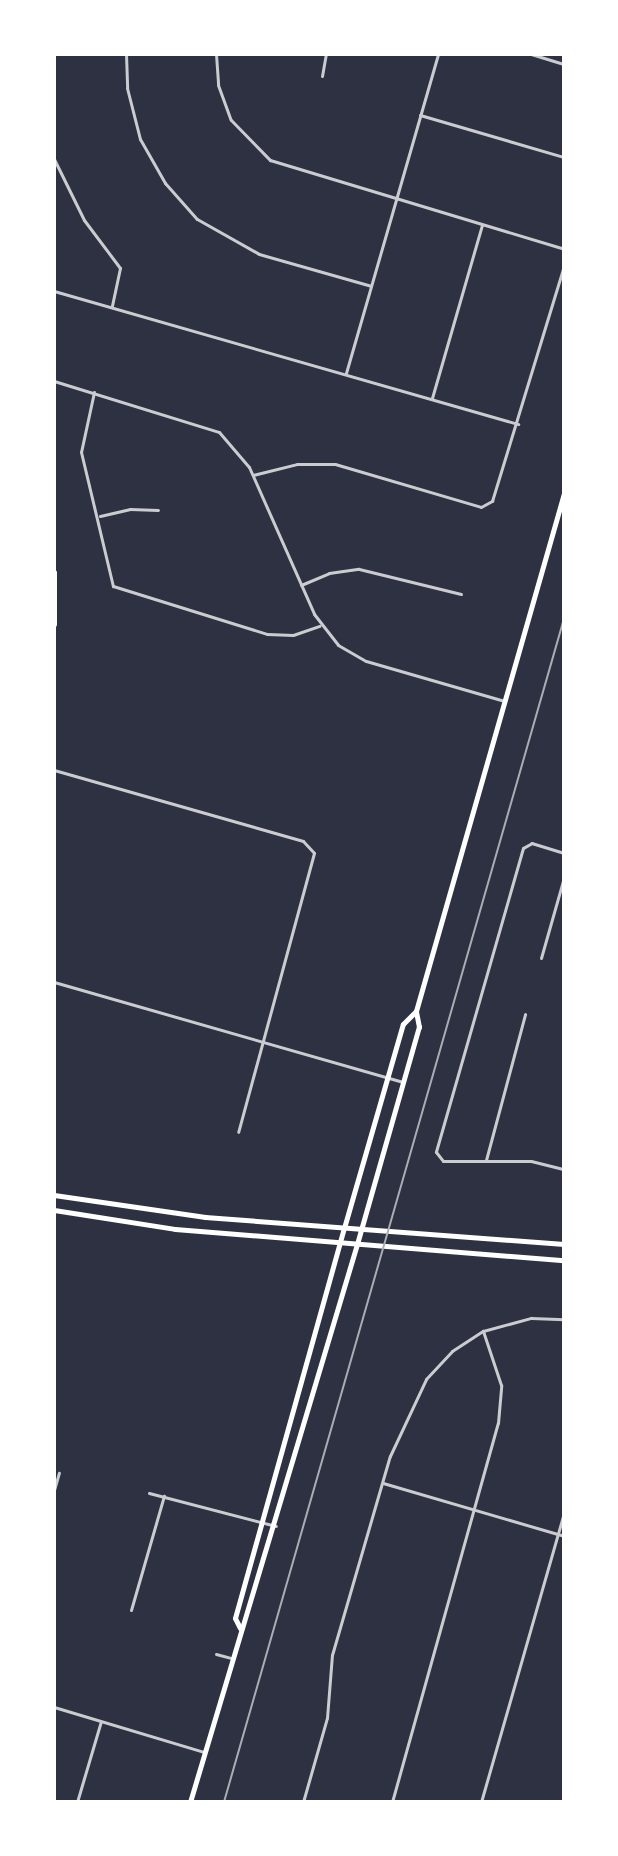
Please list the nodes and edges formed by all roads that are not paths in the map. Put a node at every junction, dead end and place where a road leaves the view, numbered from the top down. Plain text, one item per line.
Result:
1 (126, 54) edge
2 (216, 54) edge
3 (326, 54) edge
4 (438, 54) edge
5 (531, 54) edge
6 (564, 64) edge
7 (322, 76) dead end
8 (420, 115) junction
9 (564, 157) edge
10 (54, 159) edge
11 (396, 200) junction
12 (482, 225) junction
13 (564, 249) edge
14 (564, 266) edge
15 (371, 286) junction
16 (54, 291) edge
17 (112, 308) junction
18 (346, 375) junction
19 (54, 381) edge
20 (94, 392) junction
21 (432, 399) junction
22 (518, 424) junction
23 (253, 475) junction
24 (564, 493) edge
25 (158, 510) dead end
26 (100, 516) junction
27 (54, 572) edge
28 (301, 585) junction
29 (461, 594) dead end
30 (54, 624) edge
31 (321, 625) junction
32 (505, 701) junction
33 (54, 770) edge
34 (564, 853) edge
35 (564, 877) edge
36 (541, 958) dead end
37 (54, 982) edge
38 (416, 1011) junction
39 (525, 1014) dead end
40 (262, 1041) junction
41 (387, 1078) junction
42 (403, 1082) junction
43 (238, 1132) dead end
44 (486, 1160) junction
45 (564, 1169) edge
46 (54, 1195) edge
47 (54, 1210) edge
48 (344, 1228) junction
49 (361, 1229) junction
50 (340, 1244) junction
51 (357, 1244) junction
52 (564, 1244) edge
53 (564, 1260) edge
54 (564, 1319) edge
55 (483, 1331) junction
56 (59, 1473) dead end
57 (383, 1483) junction
58 (54, 1490) edge
59 (149, 1493) dead end
60 (164, 1496) junction
61 (473, 1510) junction
62 (564, 1513) edge
63 (262, 1522) junction
64 (276, 1526) junction
65 (558, 1534) junction
66 (564, 1536) edge
67 (131, 1610) dead end
68 (240, 1628) junction
69 (216, 1654) dead end
70 (231, 1658) junction
71 (54, 1707) edge
72 (101, 1721) junction
73 (204, 1752) junction
74 (77, 1802) edge
75 (190, 1802) edge
76 (303, 1802) edge
77 (392, 1802) edge
78 (481, 1802) edge

1 - 15 street
2 - 11 street
3 - 7 street
4 - 8 street
5 - 6 street
8 - 9 street
8 - 11 street
10 - 17 street
11 - 12 street
11 - 15 street
12 - 13 street
12 - 21 street
14 - 22 street
15 - 18 street
16 - 17 street
17 - 18 street
18 - 21 street
19 - 20 street
20 - 23 street
20 - 26 street
21 - 22 street
22 - 23 street
23 - 28 street
24 - 32 main road
25 - 26 street
26 - 31 street
27 - 30 main road
28 - 29 street
28 - 31 street
31 - 32 street
32 - 38 main road
33 - 40 street
34 - 44 street
35 - 36 street
37 - 40 street
38 - 41 main road
38 - 42 main road
39 - 44 street
40 - 41 street
40 - 43 street
41 - 42 street
41 - 48 main road
42 - 49 main road
44 - 45 street
46 - 48 main road
47 - 50 main road
48 - 49 main road
48 - 50 main road
49 - 51 main road
49 - 52 main road
50 - 51 main road
50 - 63 main road
51 - 53 main road
51 - 64 main road
54 - 55 street
55 - 57 street
55 - 61 street
56 - 58 street
57 - 61 street
57 - 76 street
59 - 60 street
60 - 63 street
60 - 67 street
61 - 65 street
61 - 77 street
62 - 65 street
63 - 64 street
63 - 68 main road
64 - 68 main road
65 - 66 street
65 - 78 street
68 - 70 main road
69 - 70 street
70 - 73 main road
71 - 72 street
72 - 73 street
72 - 74 street
73 - 75 main road

